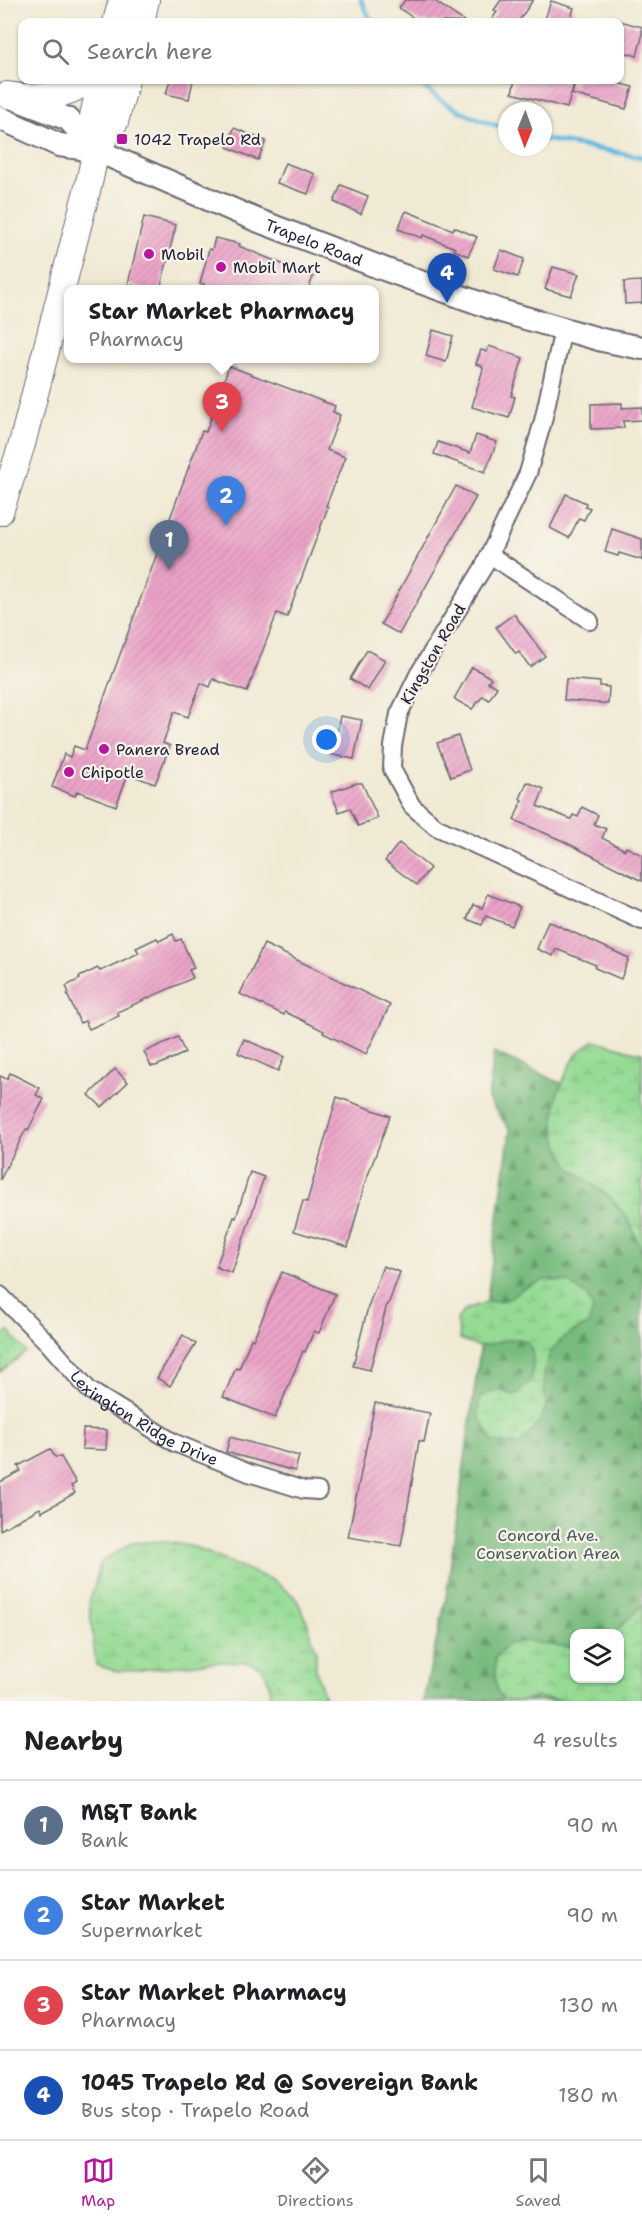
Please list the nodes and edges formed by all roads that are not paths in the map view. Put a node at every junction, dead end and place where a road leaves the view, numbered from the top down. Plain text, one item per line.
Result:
1 (122, 0) edge
2 (146, 0) edge
3 (117, 18) edge
4 (142, 18) edge
5 (84, 84) edge
6 (100, 84) edge
7 (125, 84) edge
8 (2, 102) edge
9 (96, 150) junction
10 (563, 329) junction
11 (642, 348) edge
12 (0, 512) edge
13 (489, 555) junction
14 (590, 621) dead end
15 (642, 921) edge
16 (0, 1295) edge
17 (318, 1491) dead end

1 - 3 main road
2 - 4 main road
5 - 8 main road
6 - 9 main road
7 - 9 main road
8 - 9 main road, Trapelo Road
9 - 10 main road, Trapelo Road
9 - 12 main road
10 - 11 main road, Trapelo Road
10 - 13 street, Kingston Road
13 - 14 street
13 - 15 street, Kingston Road
16 - 17 street, Lexington Ridge Drive

